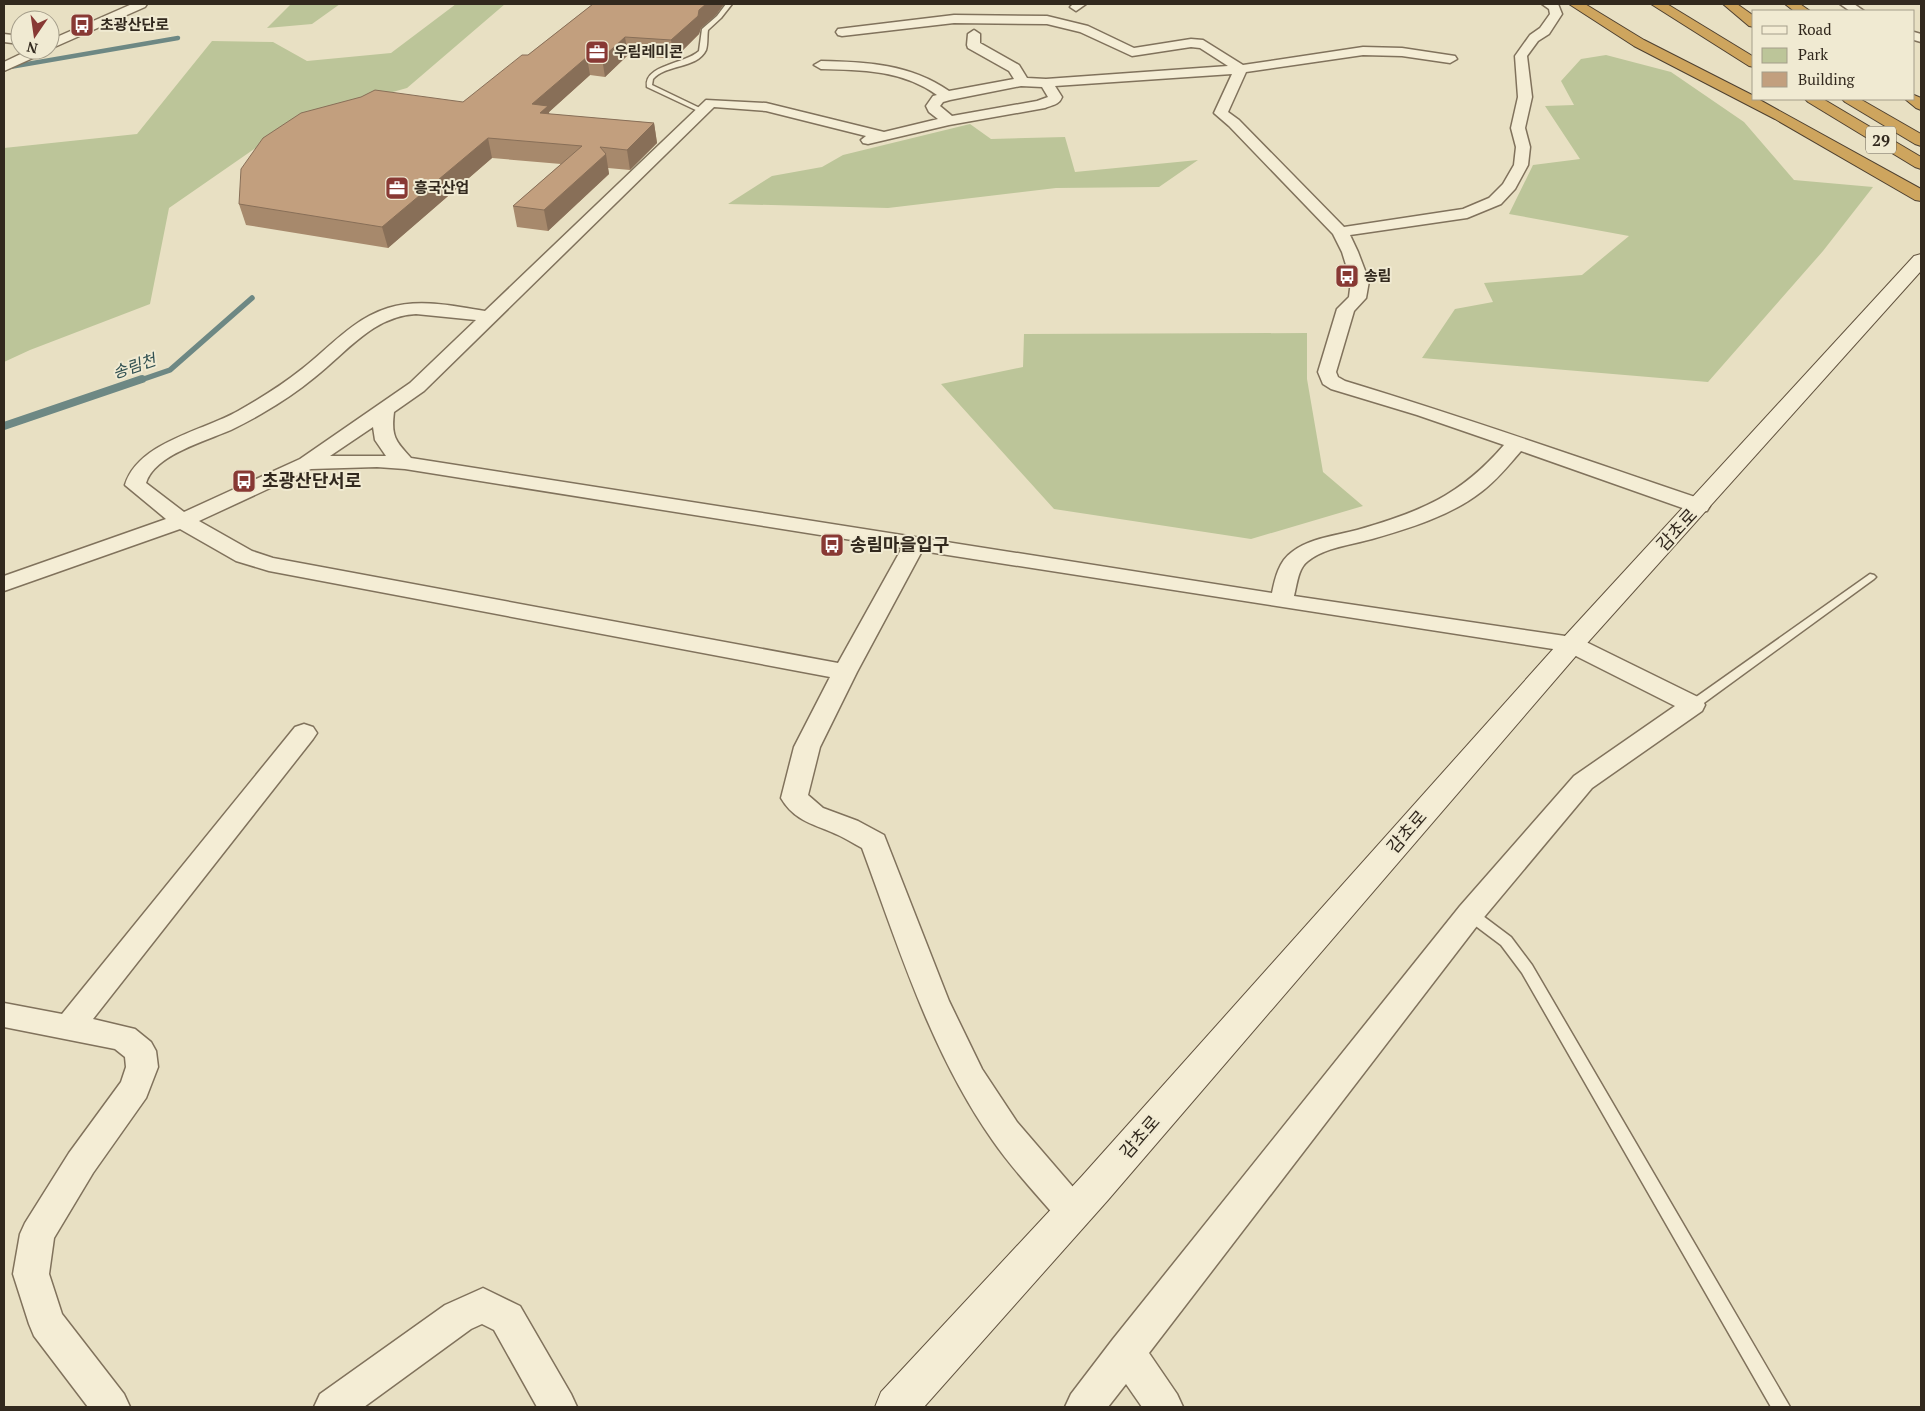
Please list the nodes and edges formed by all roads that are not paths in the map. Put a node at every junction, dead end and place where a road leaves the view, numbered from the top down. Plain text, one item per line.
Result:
1 (141, 4) edge
2 (729, 4) edge
3 (1548, 4) edge
4 (1576, 4) edge
5 (1658, 4) edge
6 (1729, 4) edge
7 (1750, 20) edge
8 (842, 32) dead end
9 (974, 34) dead end
10 (60, 40) edge
11 (1450, 59) dead end
12 (18, 60) edge
13 (1752, 61) edge
14 (821, 65) dead end
15 (4, 67) edge
16 (1241, 70) junction
17 (1021, 82) junction
18 (1046, 83) junction
19 (947, 96) junction
20 (1815, 100) edge
21 (1852, 100) edge
22 (702, 111) junction
23 (949, 121) junction
24 (884, 136) junction
25 (1921, 141) edge
26 (850, 144) dead end
27 (1921, 164) edge
28 (1921, 196) edge
29 (1340, 232) junction
30 (1921, 260) edge
31 (489, 317) junction
32 (385, 409) junction
33 (1517, 443) junction
34 (307, 463) junction
35 (405, 464) junction
36 (1699, 506) junction
37 (182, 521) junction
38 (915, 544) junction
39 (1870, 578) dead end
40 (4, 584) edge
41 (1281, 601) junction
42 (1572, 644) junction
43 (845, 672) junction
44 (1692, 704) junction
45 (304, 733) dead end
46 (1470, 914) junction
47 (4, 1015) edge
48 (69, 1027) junction
49 (1073, 1212) junction
50 (1126, 1352) junction
51 (111, 1407) edge
52 (333, 1407) edge
53 (558, 1407) edge
54 (896, 1407) edge
55 (1084, 1407) edge
56 (1164, 1407) edge
57 (1781, 1407) edge

1 - 10 street
2 - 22 lane
3 - 29 street
4 - 28 highway
5 - 13 highway
6 - 7 highway
8 - 16 street
9 - 17 street
11 - 16 street
12 - 15 street
14 - 19 street
16 - 18 street
16 - 29 street
17 - 18 street
17 - 19 street
18 - 23 street
19 - 23 street
20 - 27 highway, 29
21 - 25 highway, 29
22 - 24 street
22 - 31 street
23 - 24 street
24 - 26 street
29 - 33 street
30 - 36 main road, 감초로
31 - 32 street
31 - 37 street
32 - 34 street
32 - 35 street
33 - 36 street
33 - 41 street
34 - 35 street
34 - 37 street
35 - 38 street
36 - 42 main road, 감초로
37 - 40 street
37 - 43 street
38 - 41 street
38 - 43 street
39 - 44 lane
41 - 42 street
42 - 44 street
42 - 49 main road, 감초로
43 - 49 street
44 - 46 street
45 - 48 street
46 - 50 street
46 - 57 lane
47 - 48 street
48 - 51 street
49 - 54 main road, 감초로
50 - 55 street
50 - 56 street
52 - 53 street

